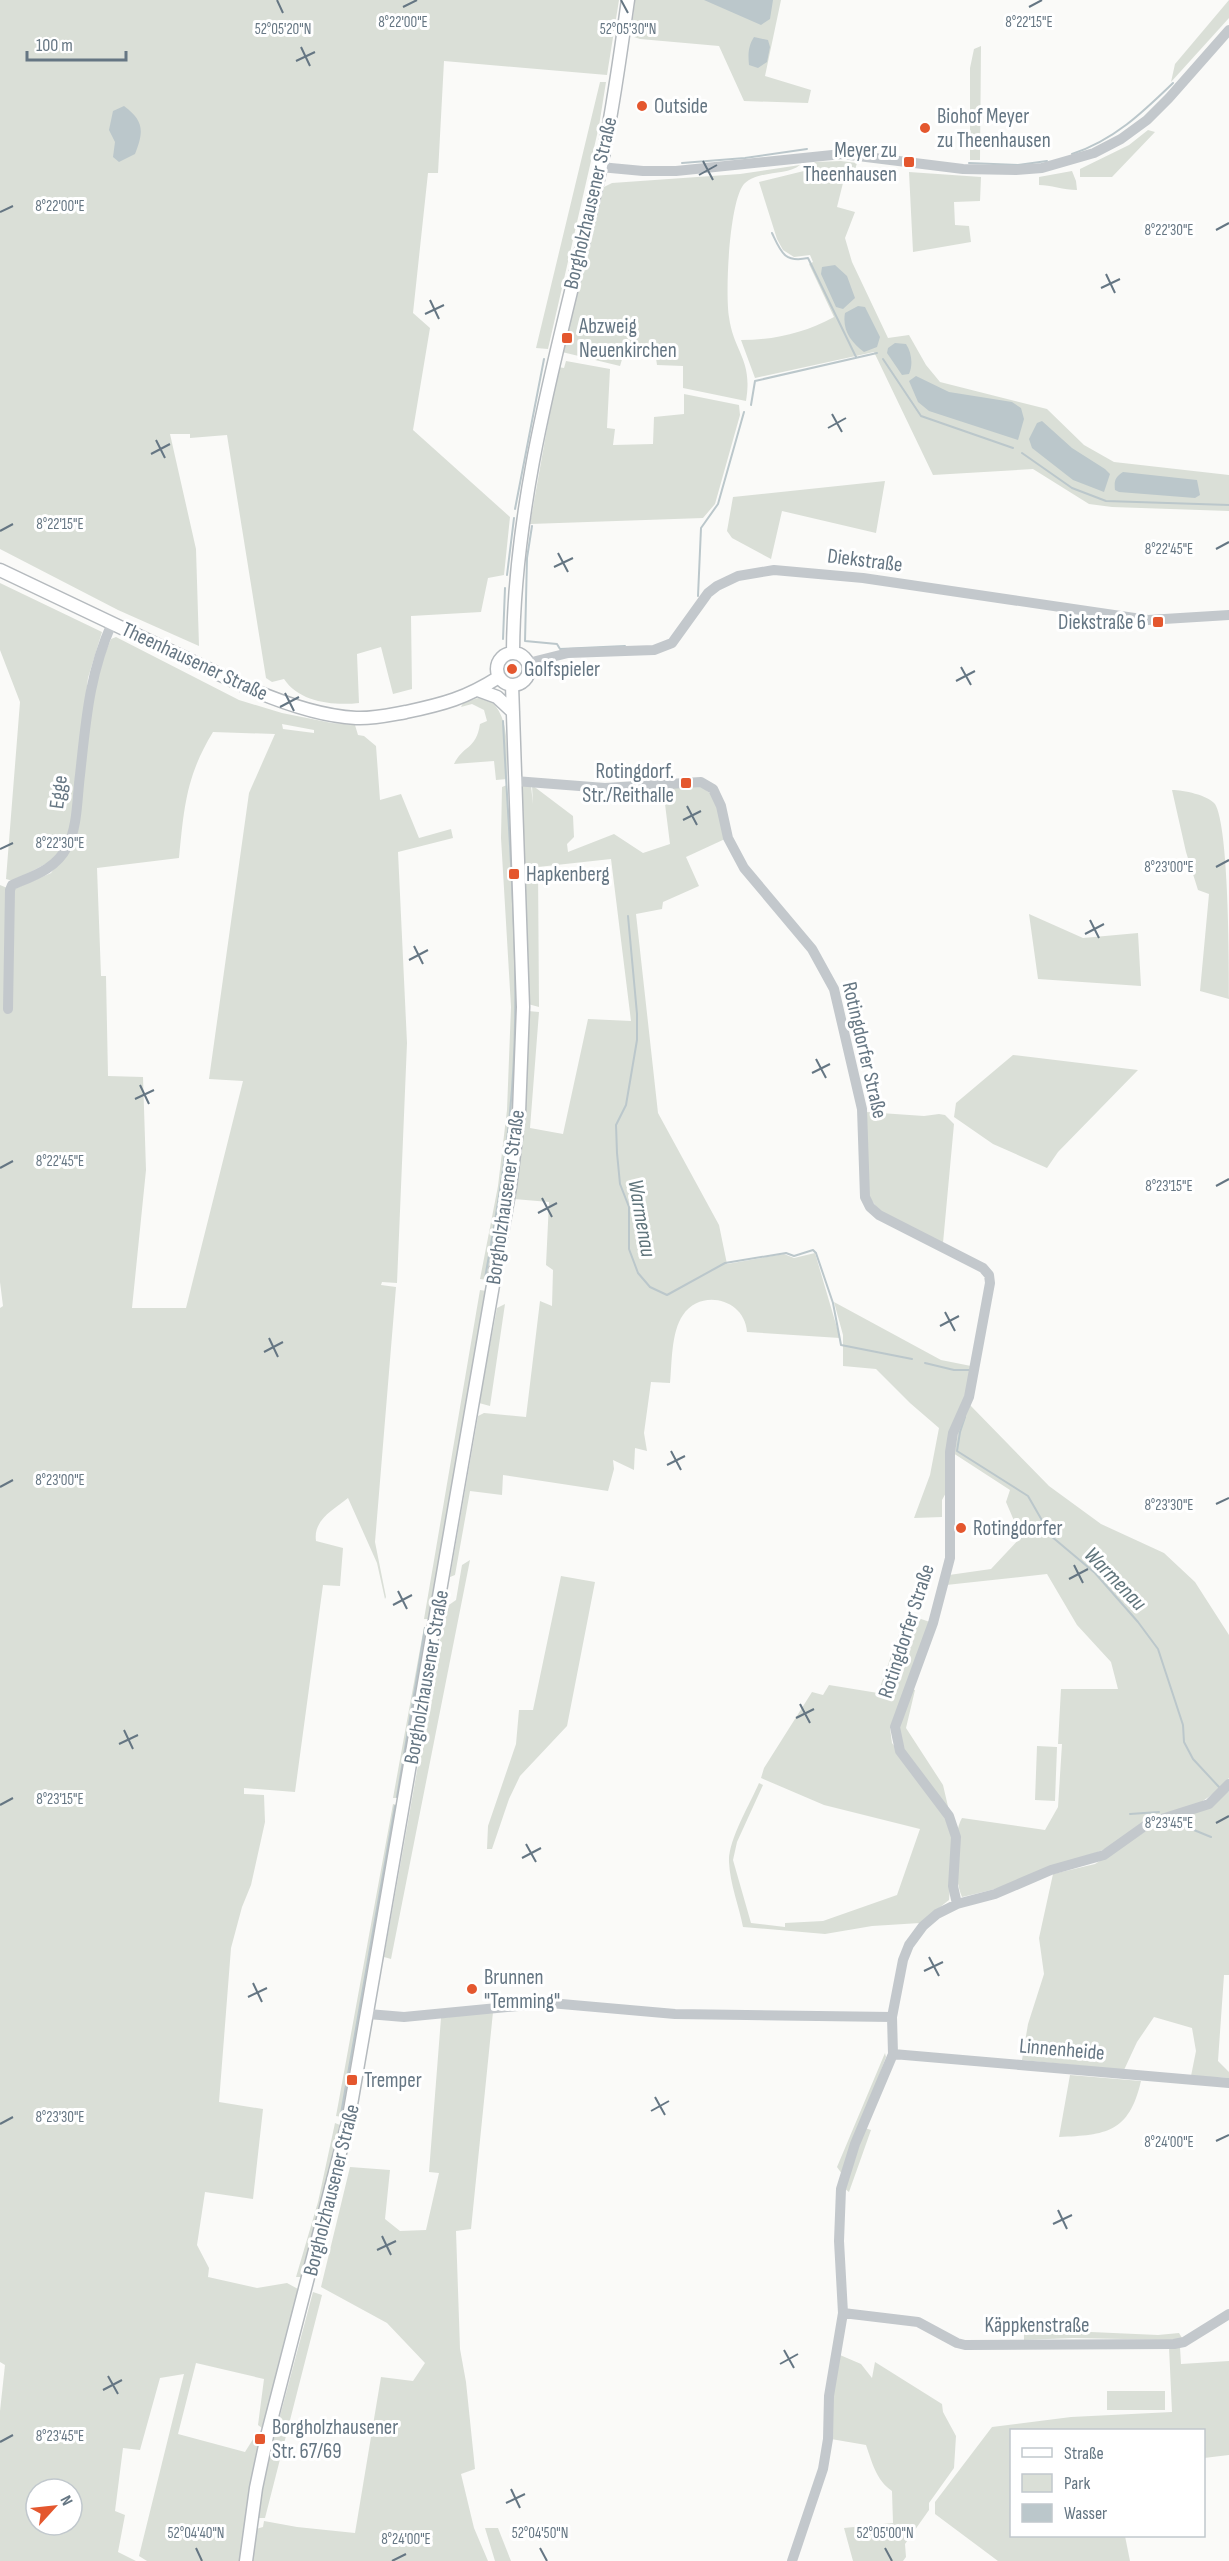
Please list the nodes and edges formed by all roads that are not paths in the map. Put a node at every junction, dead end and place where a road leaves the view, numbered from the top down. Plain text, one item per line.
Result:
1 (628, 0) edge
2 (1229, 30) edge
3 (600, 167) junction
4 (0, 570) edge
5 (1229, 615) edge
6 (112, 623) junction
7 (513, 653) junction
8 (528, 663) junction
9 (499, 677) junction
10 (512, 685) junction
11 (478, 690) junction
12 (513, 711) junction
13 (515, 781) junction
14 (8, 1009) dead end
15 (1229, 1784) edge
16 (957, 1904) junction
17 (368, 2013) junction
18 (892, 2017) junction
19 (893, 2054) junction
20 (1229, 2083) edge
21 (843, 2313) junction
22 (1229, 2314) edge
23 (246, 2561) edge
24 (792, 2561) edge

1 - 3 main road, Borgholzhausener Straße
2 - 3 street
3 - 7 main road, Borgholzhausener Straße
4 - 6 main road, Theenhausener Straße
5 - 8 street, Diekstraße
6 - 11 main road, Theenhausener Straße
6 - 14 street, Egge
7 - 8 main road
7 - 9 main road
8 - 10 main road
9 - 10 main road
9 - 11 main road, Theenhausener Straße
10 - 12 main road, Borgholzhausener Straße
11 - 12 main road
12 - 13 main road, Borgholzhausener Straße
13 - 16 street, Rotingdorfer Straße
13 - 17 main road, Borgholzhausener Straße
15 - 16 street
16 - 18 street
17 - 18 street
17 - 23 main road, Borgholzhausener Straße
18 - 19 street
19 - 20 street, Linnenheide
19 - 21 street
21 - 22 street, Käppkenstraße
21 - 24 street

